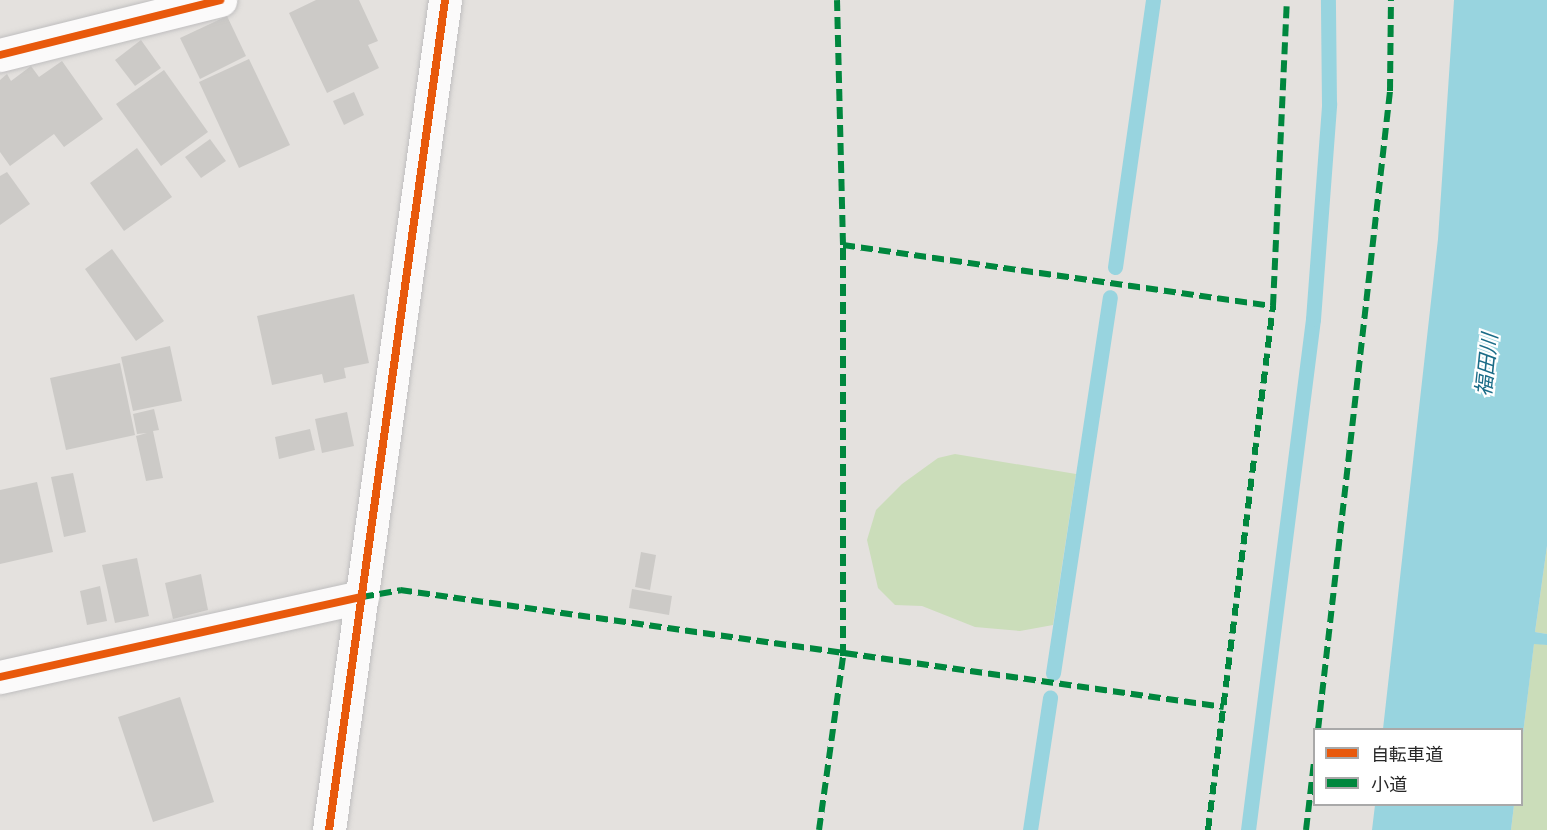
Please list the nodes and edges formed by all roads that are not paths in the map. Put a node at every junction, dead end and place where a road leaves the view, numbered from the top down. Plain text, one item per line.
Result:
1 (219, 0) edge
2 (445, 0) edge
3 (0, 55) edge
4 (362, 597) junction
5 (0, 677) edge
6 (328, 830) edge

1 - 3 street
2 - 4 street
4 - 5 street
4 - 6 street

